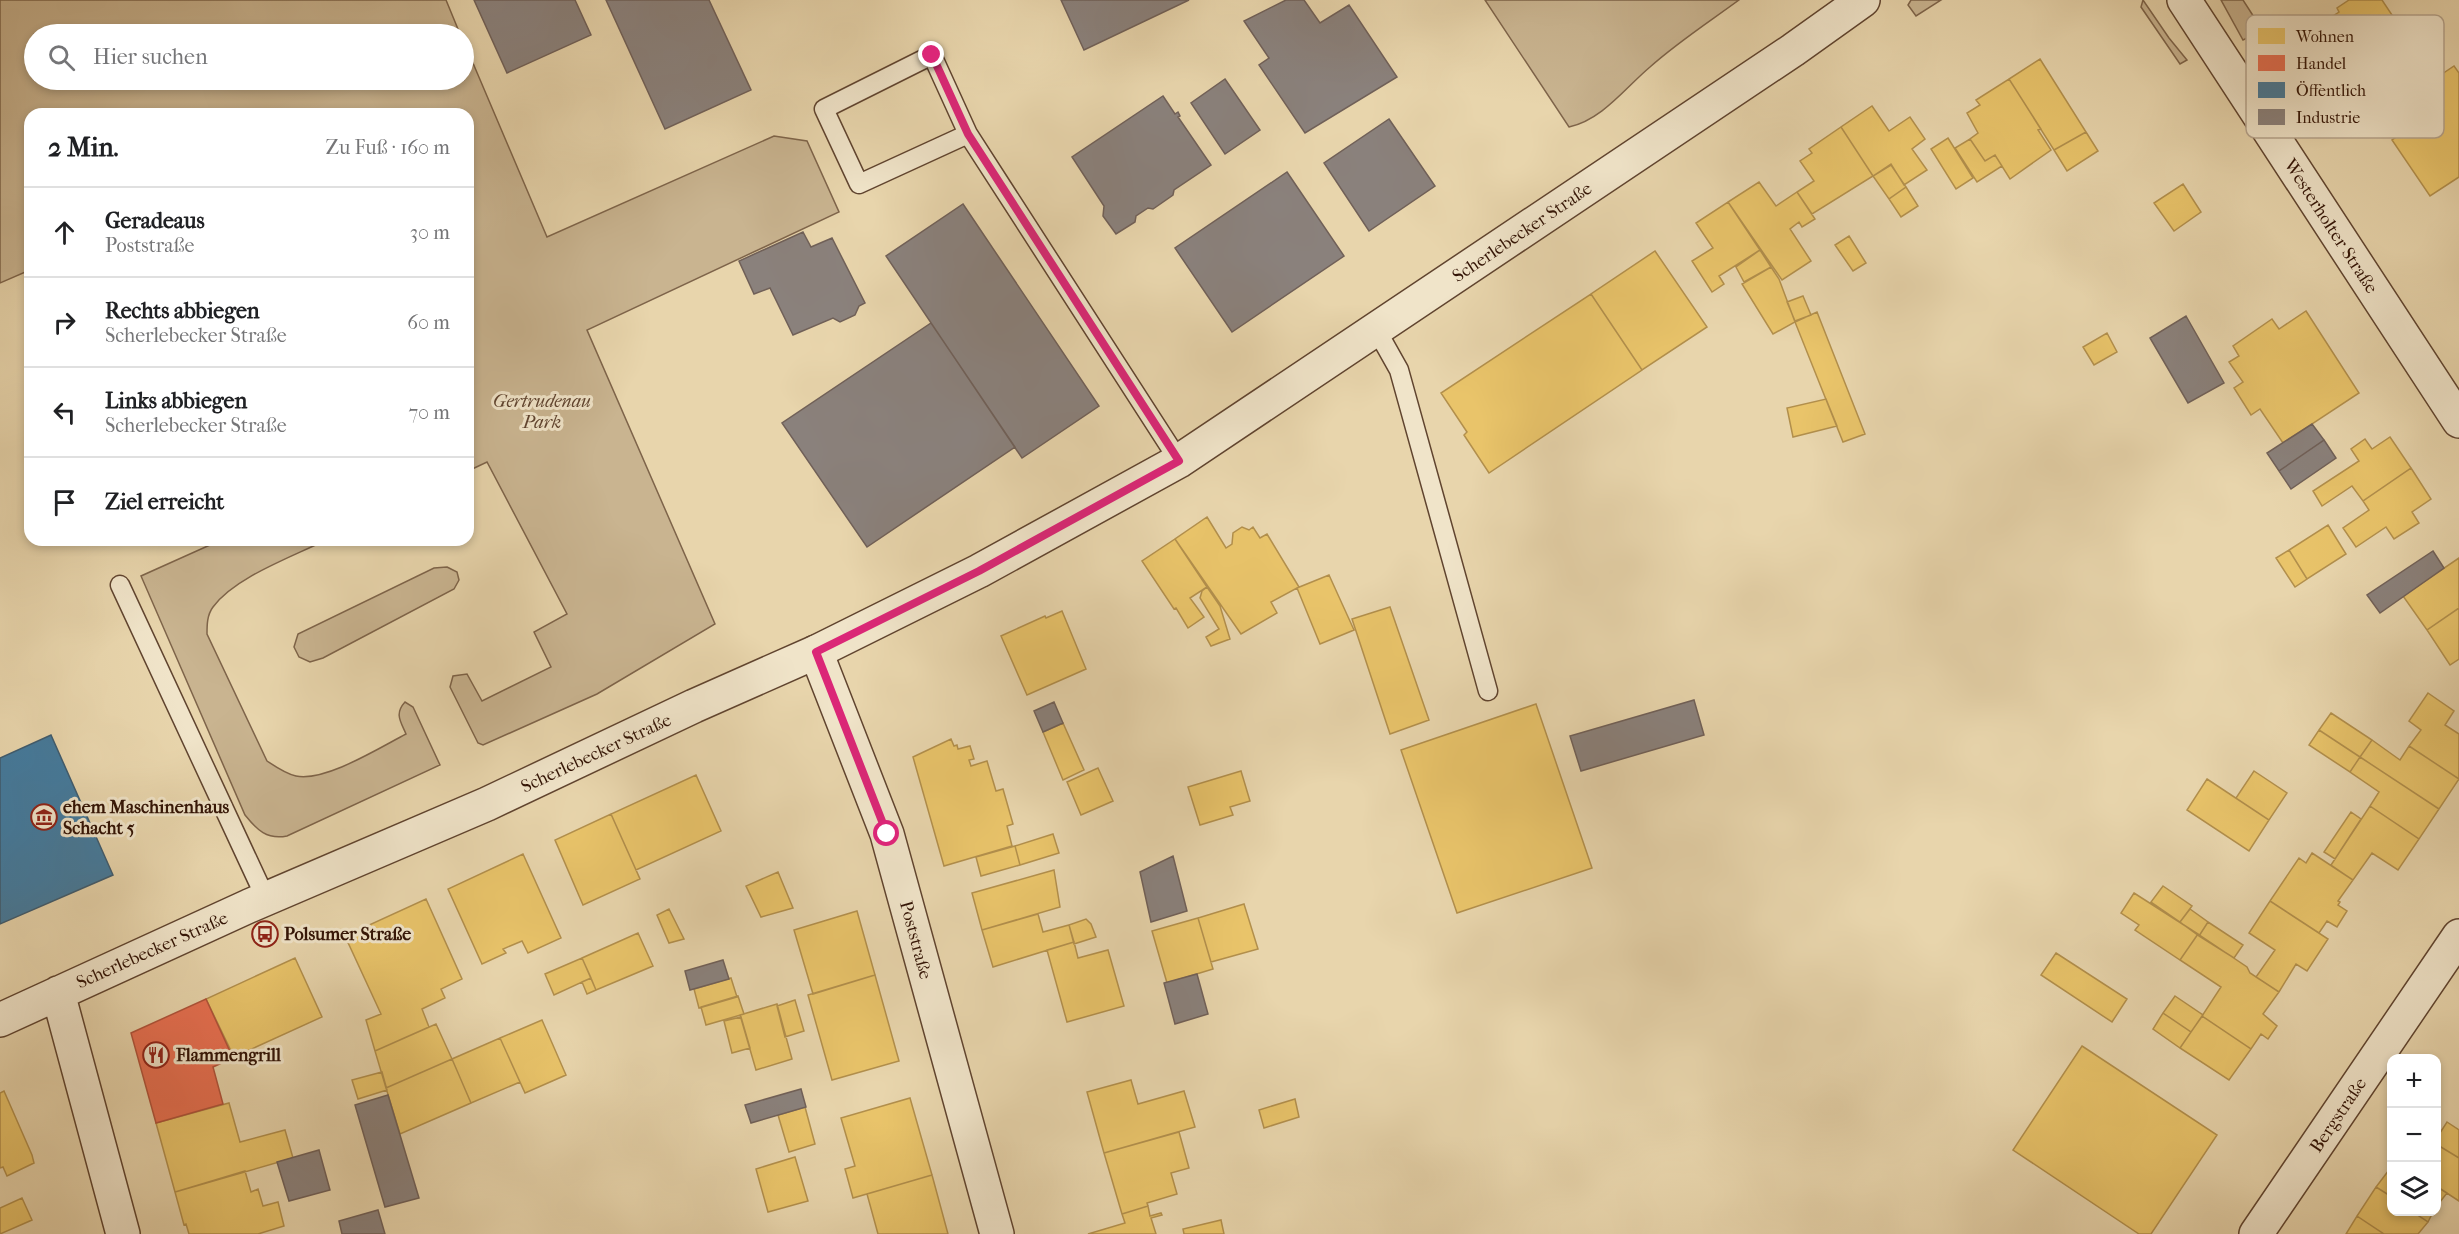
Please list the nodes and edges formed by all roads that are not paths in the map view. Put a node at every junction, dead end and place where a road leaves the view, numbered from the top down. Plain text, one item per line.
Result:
1 (1863, 0) edge
2 (2184, 0) edge
3 (2246, 95) edge
4 (968, 134) junction
5 (2274, 138) edge
6 (1376, 329) junction
7 (2459, 421) edge
8 (1179, 461) junction
9 (120, 585) dead end
10 (816, 652) junction
11 (1488, 691) dead end
12 (266, 898) junction
13 (2459, 936) edge
14 (58, 993) junction
15 (0, 1020) edge
16 (123, 1234) edge
17 (998, 1234) edge
18 (2256, 1234) edge

1 - 6 street, Scherlebecker Straße
2 - 3 street, Westerholter Straße
4 - 4 lane
4 - 8 lane
5 - 7 street, Westerholter Straße
6 - 8 street, Scherlebecker Straße
6 - 11 lane
8 - 10 street, Scherlebecker Straße
9 - 12 lane
10 - 12 street, Scherlebecker Straße
10 - 17 street, Poststraße
12 - 14 street, Scherlebecker Straße
13 - 18 street, Bergstraße
14 - 15 street, Scherlebecker Straße
14 - 16 street

